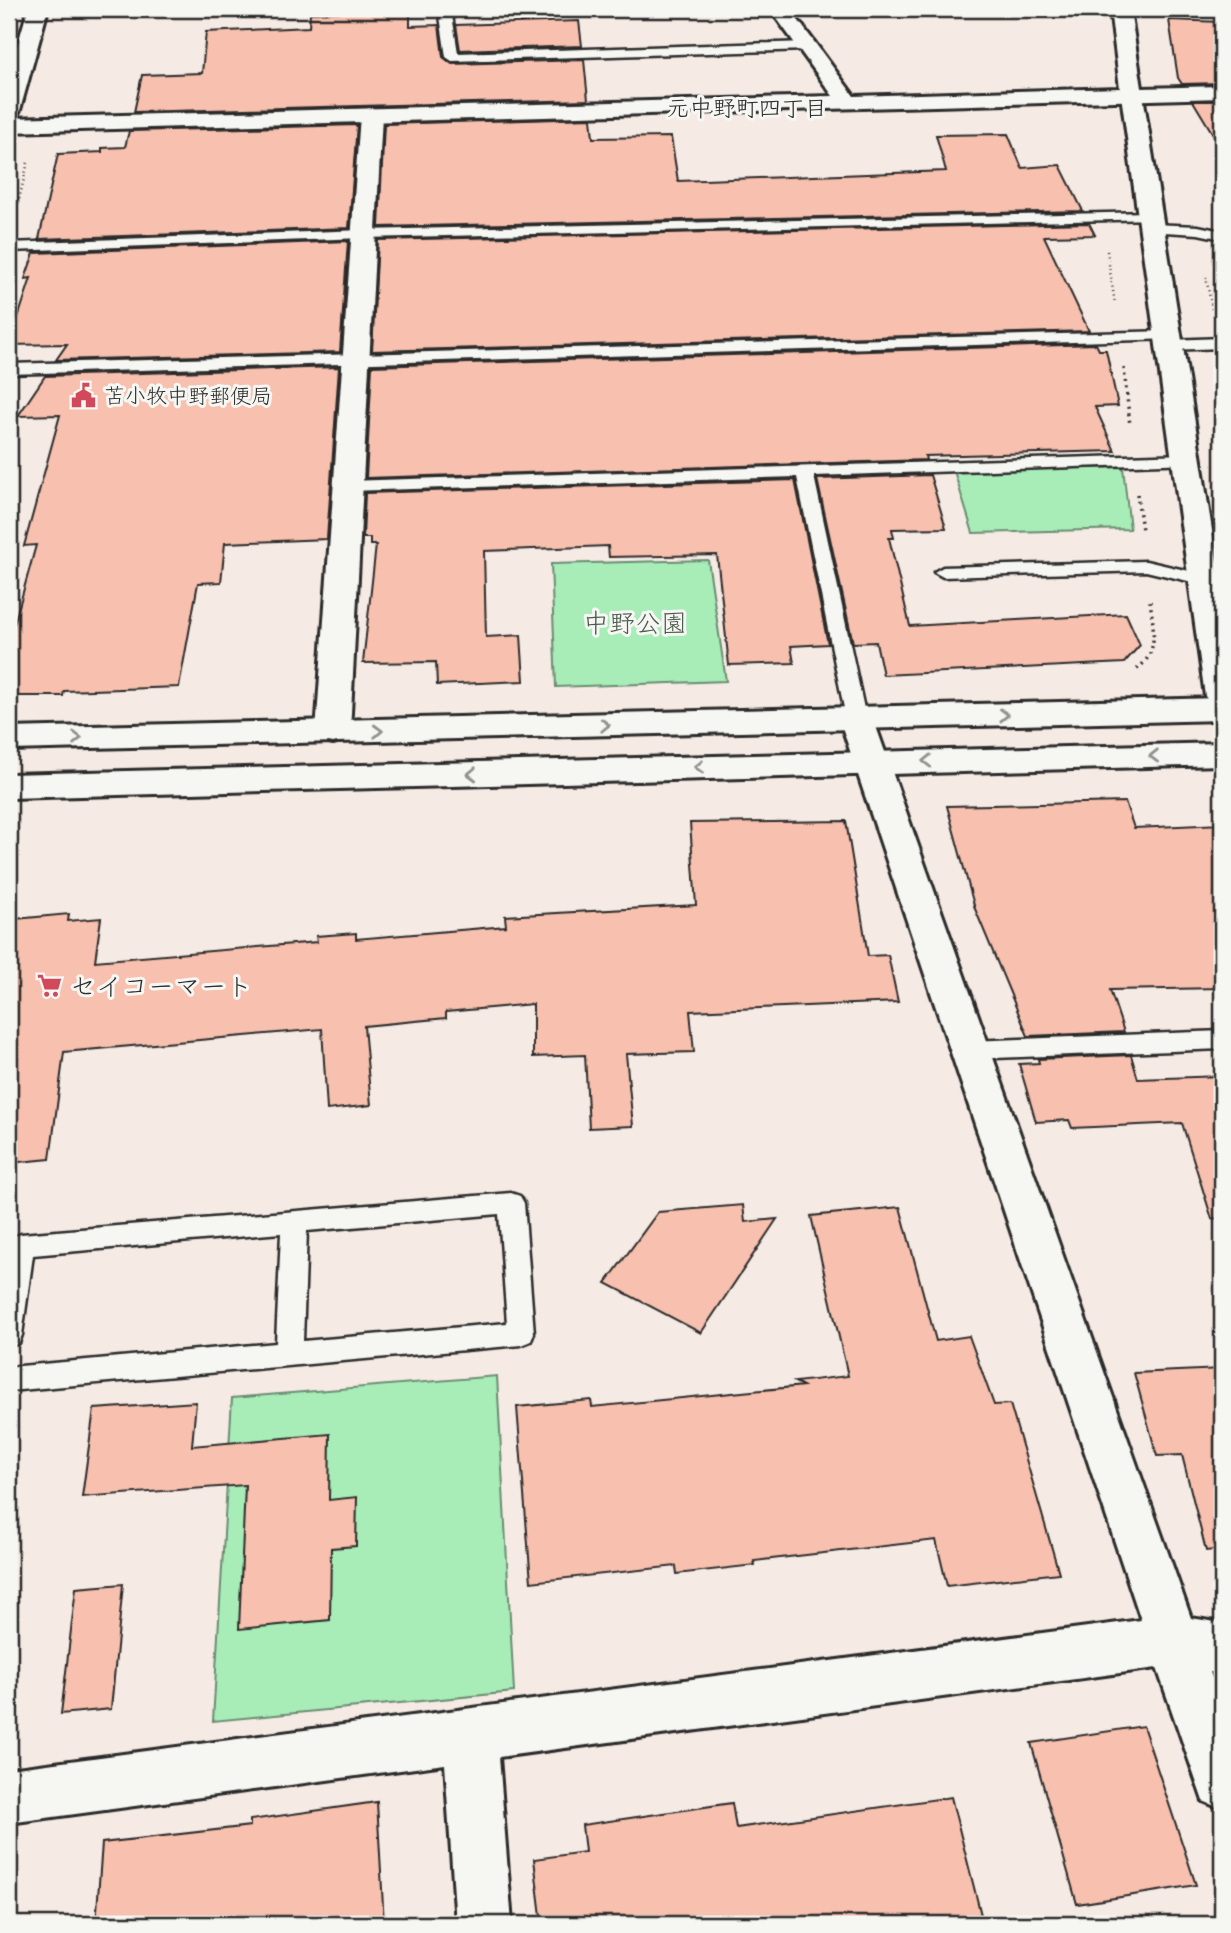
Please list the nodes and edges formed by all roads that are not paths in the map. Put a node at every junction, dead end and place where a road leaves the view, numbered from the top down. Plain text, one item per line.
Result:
1 (38, 9) edge
2 (445, 9) edge
3 (780, 9) edge
4 (1120, 9) edge
5 (807, 46) junction
6 (1222, 93) edge
7 (1132, 95) junction
8 (848, 102) junction
9 (9, 110) edge
10 (371, 115) junction
11 (9, 125) edge
12 (1151, 222) junction
13 (363, 234) junction
14 (1222, 235) edge
15 (9, 247) edge
16 (1169, 340) junction
17 (1222, 343) edge
18 (355, 359) junction
19 (9, 369) edge
20 (1187, 459) junction
21 (804, 471) junction
22 (348, 486) junction
23 (943, 572) dead end
24 (1205, 580) junction
25 (1222, 696) edge
26 (1222, 709) edge
27 (856, 718) junction
28 (333, 732) junction
29 (9, 739) edge
30 (1222, 754) edge
31 (872, 763) junction
32 (9, 786) edge
33 (1222, 1040) edge
34 (970, 1050) junction
35 (294, 1222) junction
36 (9, 1335) edge
37 (289, 1354) junction
38 (9, 1379) edge
39 (1198, 1644) edge
40 (470, 1734) junction
41 (1222, 1782) edge
42 (9, 1796) edge
43 (484, 1924) edge

1 - 9 main road
2 - 5 lane
3 - 5 main road
4 - 7 main road
5 - 8 main road
6 - 7 main road
7 - 8 main road
7 - 12 main road
8 - 10 main road
10 - 11 main road
10 - 13 main road
12 - 13 lane
12 - 14 lane
12 - 16 main road
13 - 15 lane
13 - 18 main road
16 - 17 lane
16 - 18 lane
16 - 20 main road
18 - 19 lane
18 - 22 main road
20 - 21 lane
20 - 24 main road
21 - 22 lane
21 - 27 lane
22 - 28 main road
23 - 24 lane
24 - 25 main road
27 -> 26 main road
28 -> 27 main road
27 - 31 main road
29 -> 28 main road
30 -> 31 main road
31 -> 32 main road
31 - 34 main road
33 - 34 lane
34 - 39 main road
35 - 36 lane
35 - 37 lane
35 - 37 lane
37 - 38 lane
39 - 40 main road
39 - 41 main road
40 - 42 main road
40 - 43 main road

